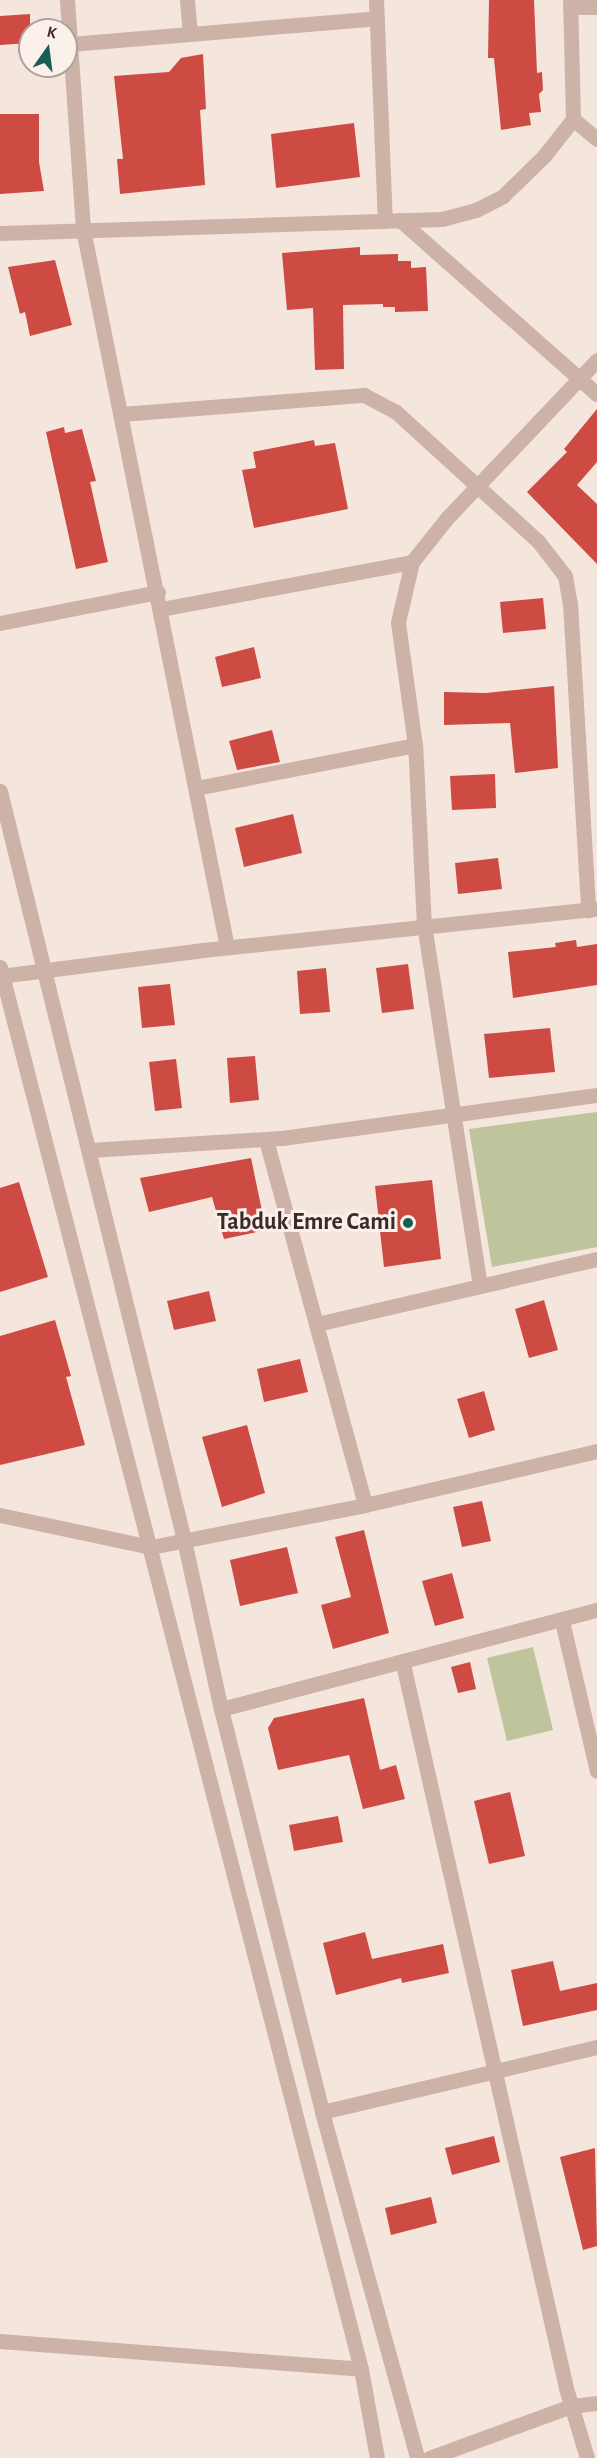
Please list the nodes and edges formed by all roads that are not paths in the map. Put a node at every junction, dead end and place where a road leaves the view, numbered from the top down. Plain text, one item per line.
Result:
1 (67, 0) edge
2 (187, 0) edge
3 (376, 0) edge
4 (570, 4) edge
5 (597, 7) edge
6 (68, 18) edge
7 (377, 18) junction
8 (190, 34) junction
9 (78, 43) edge
10 (71, 78) edge
11 (573, 119) junction
12 (597, 139) edge
13 (392, 221) junction
14 (82, 230) junction
15 (0, 233) edge
16 (597, 360) edge
17 (579, 377) junction
18 (597, 394) edge
19 (121, 414) junction
20 (475, 488) junction
21 (412, 562) junction
22 (158, 592) junction
23 (162, 609) junction
24 (0, 623) edge
25 (415, 745) junction
26 (196, 788) junction
27 (0, 791) edge
28 (592, 909) edge
29 (424, 926) junction
30 (227, 947) junction
31 (45, 968) junction
32 (1, 973) edge
33 (597, 1095) edge
34 (452, 1114) junction
35 (266, 1140) junction
36 (90, 1150) junction
37 (597, 1259) edge
38 (480, 1286) junction
39 (317, 1324) junction
40 (597, 1451) edge
41 (365, 1505) junction
42 (0, 1515) edge
43 (184, 1540) junction
44 (151, 1547) junction
45 (597, 1610) edge
46 (562, 1621) junction
47 (403, 1664) junction
48 (221, 1709) junction
49 (597, 1772) edge
50 (597, 2047) edge
51 (495, 2073) junction
52 (322, 2112) junction
53 (0, 2341) edge
54 (361, 2369) junction
55 (597, 2403) edge
56 (571, 2406) junction
57 (378, 2458) edge
58 (417, 2458) edge
59 (429, 2458) edge
60 (587, 2458) edge

1 - 6 street
2 - 8 street
3 - 7 street
4 - 5 street
4 - 11 street
7 - 8 street
7 - 13 street
8 - 9 street
10 - 14 street
11 - 12 street
11 - 13 street
13 - 14 street
13 - 17 street
14 - 15 street
14 - 19 street
16 - 17 street
17 - 18 street
17 - 20 street
19 - 20 street
19 - 22 street
20 - 21 street
20 - 28 street
21 - 23 street
21 - 25 street
22 - 23 street
22 - 24 street
23 - 26 street
25 - 26 street
25 - 29 street
26 - 30 street
27 - 31 street
28 - 29 street
29 - 30 street
29 - 34 street
30 - 31 street
31 - 32 street
31 - 36 street
32 - 44 street
33 - 34 street
34 - 35 street
34 - 38 street
35 - 36 street
35 - 39 street
36 - 43 street
37 - 38 street
38 - 39 street
39 - 41 street
40 - 41 street
41 - 43 street
42 - 44 street
43 - 44 street
43 - 48 street
44 - 54 street
45 - 46 street
46 - 47 street
46 - 49 street
47 - 48 street
47 - 51 street
48 - 52 street
50 - 51 street
51 - 52 street
51 - 56 street
52 - 58 street
53 - 54 street
54 - 57 street
55 - 56 street
56 - 59 street
56 - 60 street

